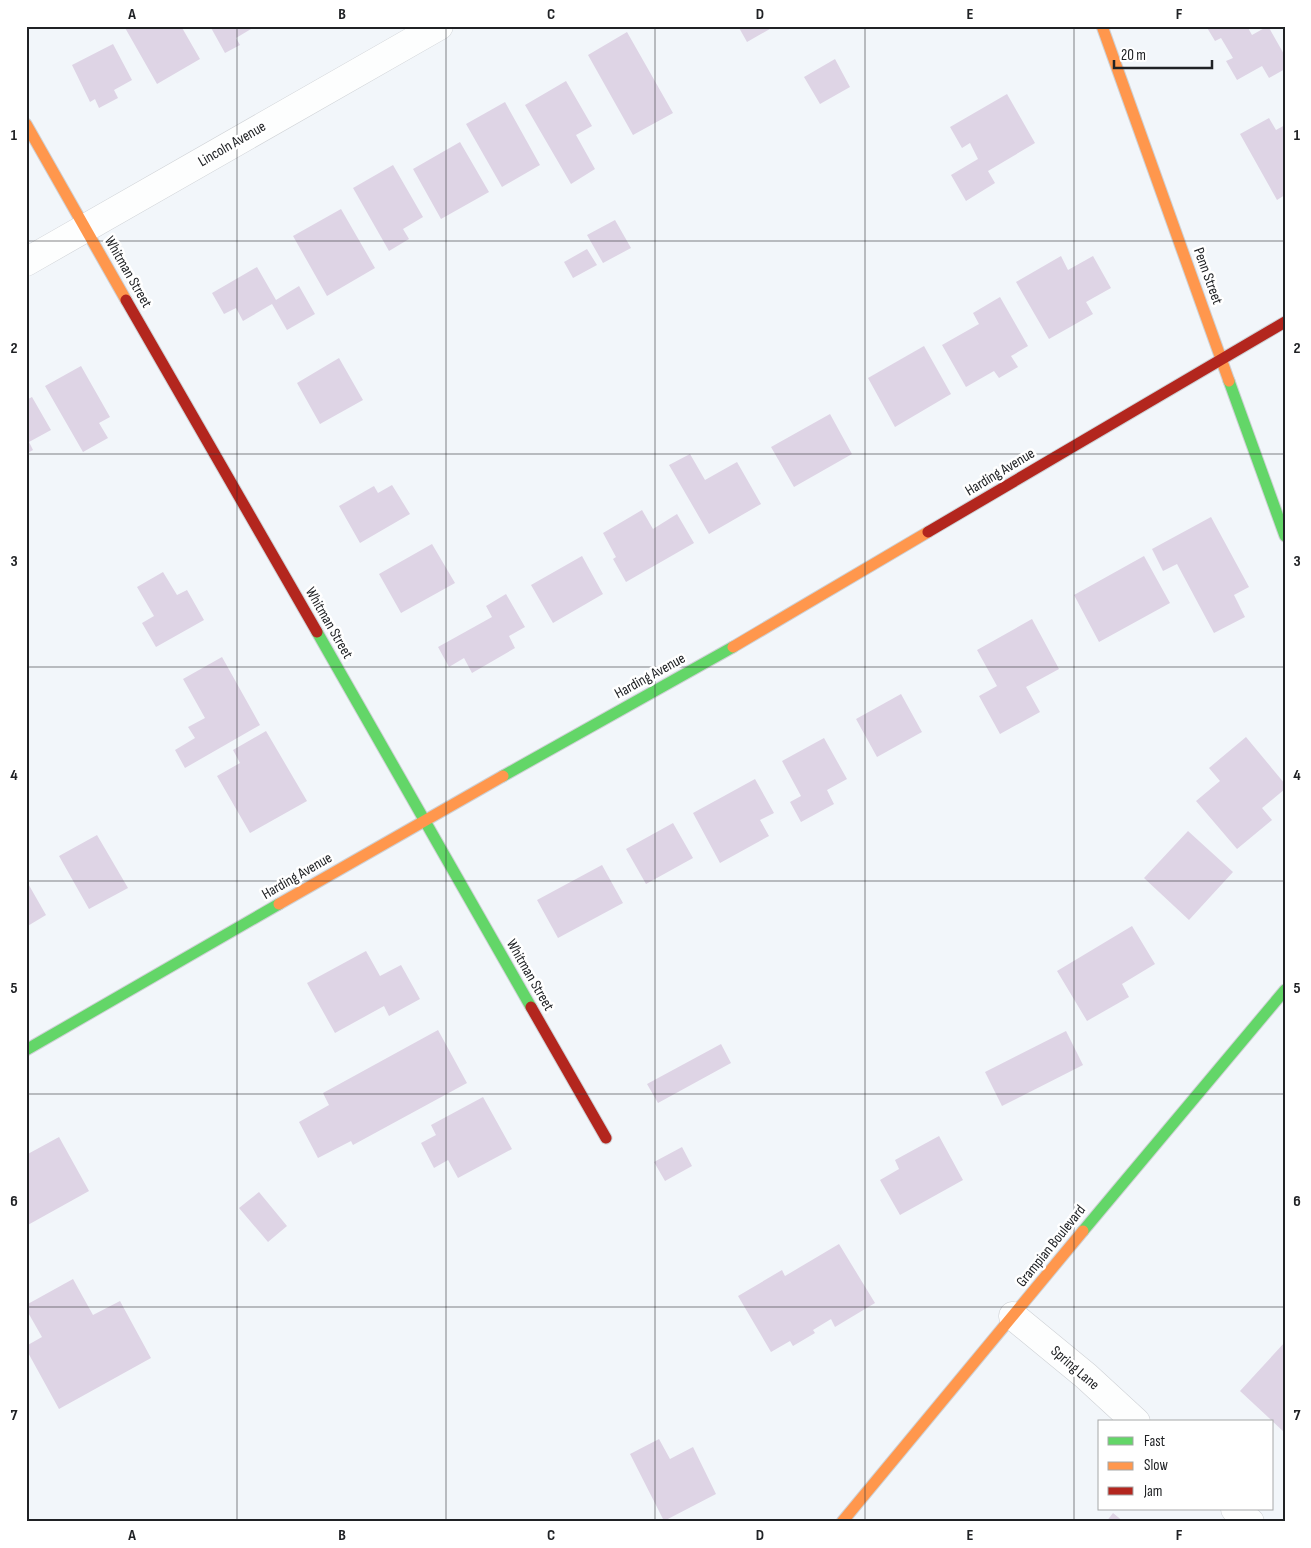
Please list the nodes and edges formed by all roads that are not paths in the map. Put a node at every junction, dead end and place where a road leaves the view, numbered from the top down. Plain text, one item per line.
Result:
1 (439, 26) edge
2 (1102, 26) edge
3 (26, 124) edge
4 (86, 228) junction
5 (26, 262) edge
6 (1285, 322) edge
7 (1222, 359) junction
8 (1285, 536) edge
9 (424, 820) junction
10 (1285, 990) edge
11 (26, 1050) edge
12 (606, 1138) dead end
13 (1013, 1316) junction
14 (1134, 1420) edge
15 (1237, 1510) edge
16 (842, 1522) edge
17 (1250, 1522) edge

1 - 4 street, Lincoln Avenue
2 - 7 street, Penn Street
3 - 4 street, Whitman Street
4 - 5 street, Lincoln Avenue
4 - 9 street, Whitman Street
6 - 7 street, Harding Avenue
7 - 8 street, Penn Street
7 - 9 street, Harding Avenue
9 - 11 street, Harding Avenue
9 - 12 street, Whitman Street
10 - 13 street, Grampian Boulevard
13 - 14 street, Spring Lane
13 - 16 street, Grampian Boulevard
15 - 17 street

